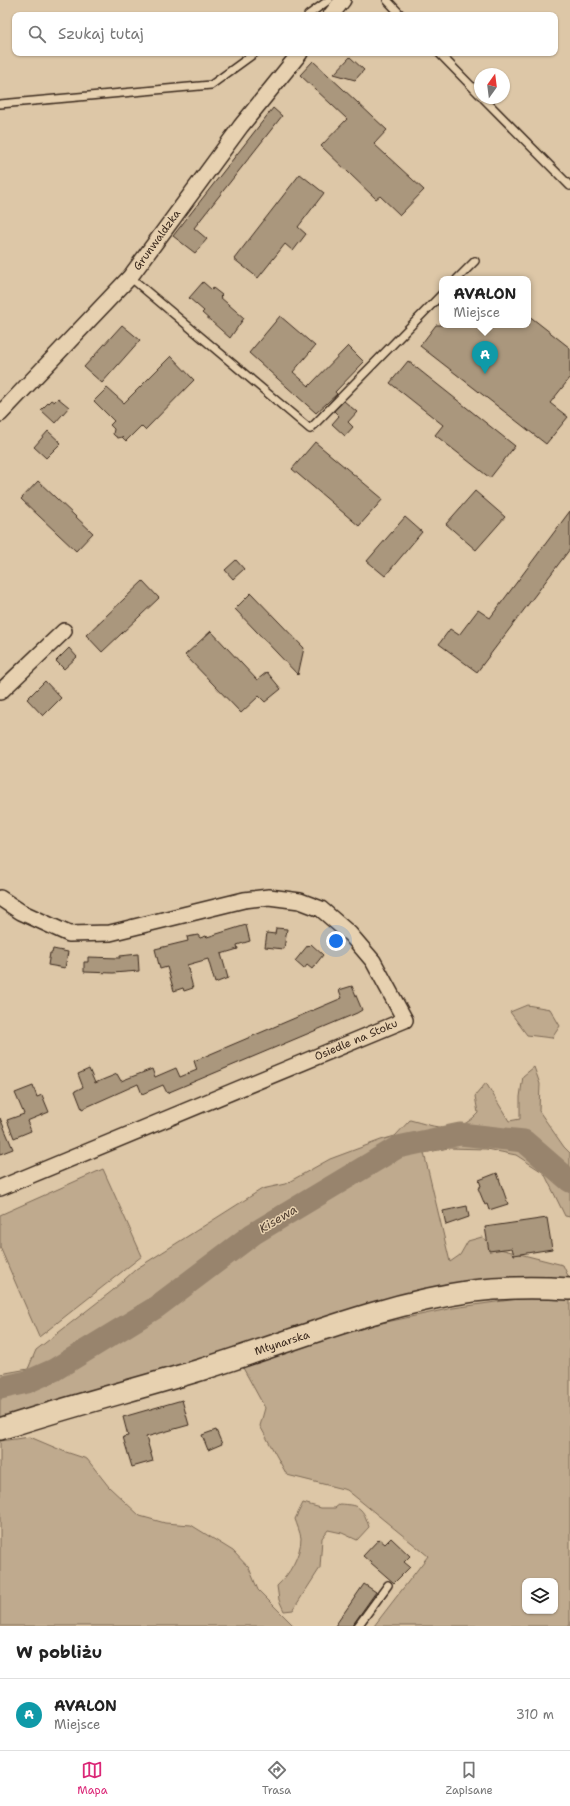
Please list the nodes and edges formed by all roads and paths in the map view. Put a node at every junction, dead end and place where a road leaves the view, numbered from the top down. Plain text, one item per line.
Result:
1 (329, 0) edge
2 (343, 0) edge
3 (387, 0) edge
4 (312, 12) edge
5 (333, 12) edge
6 (398, 12) edge
7 (251, 56) edge
8 (298, 56) edge
9 (442, 56) edge
10 (474, 89) edge
11 (0, 104) edge
12 (489, 104) edge
13 (570, 186) edge
14 (475, 260) dead end
15 (459, 276) edge
16 (130, 277) junction
17 (439, 297) edge
18 (0, 414) edge
19 (64, 631) dead end
20 (0, 692) edge
21 (0, 898) edge
22 (0, 1188) edge
23 (570, 1289) edge
24 (0, 1429) edge
25 (388, 1585) dead end
26 (358, 1626) edge

1 - 4 lane
2 - 5 street
3 - 6 lane
7 - 11 lane
8 - 16 street, Grunwaldzka
9 - 10 lane
12 - 13 lane
14 - 15 lane
16 - 17 lane
16 - 18 street, Grunwaldzka
19 - 20 street
21 - 22 street, Osiedle na Stoku
23 - 24 street, Młynarska
25 - 26 lane

